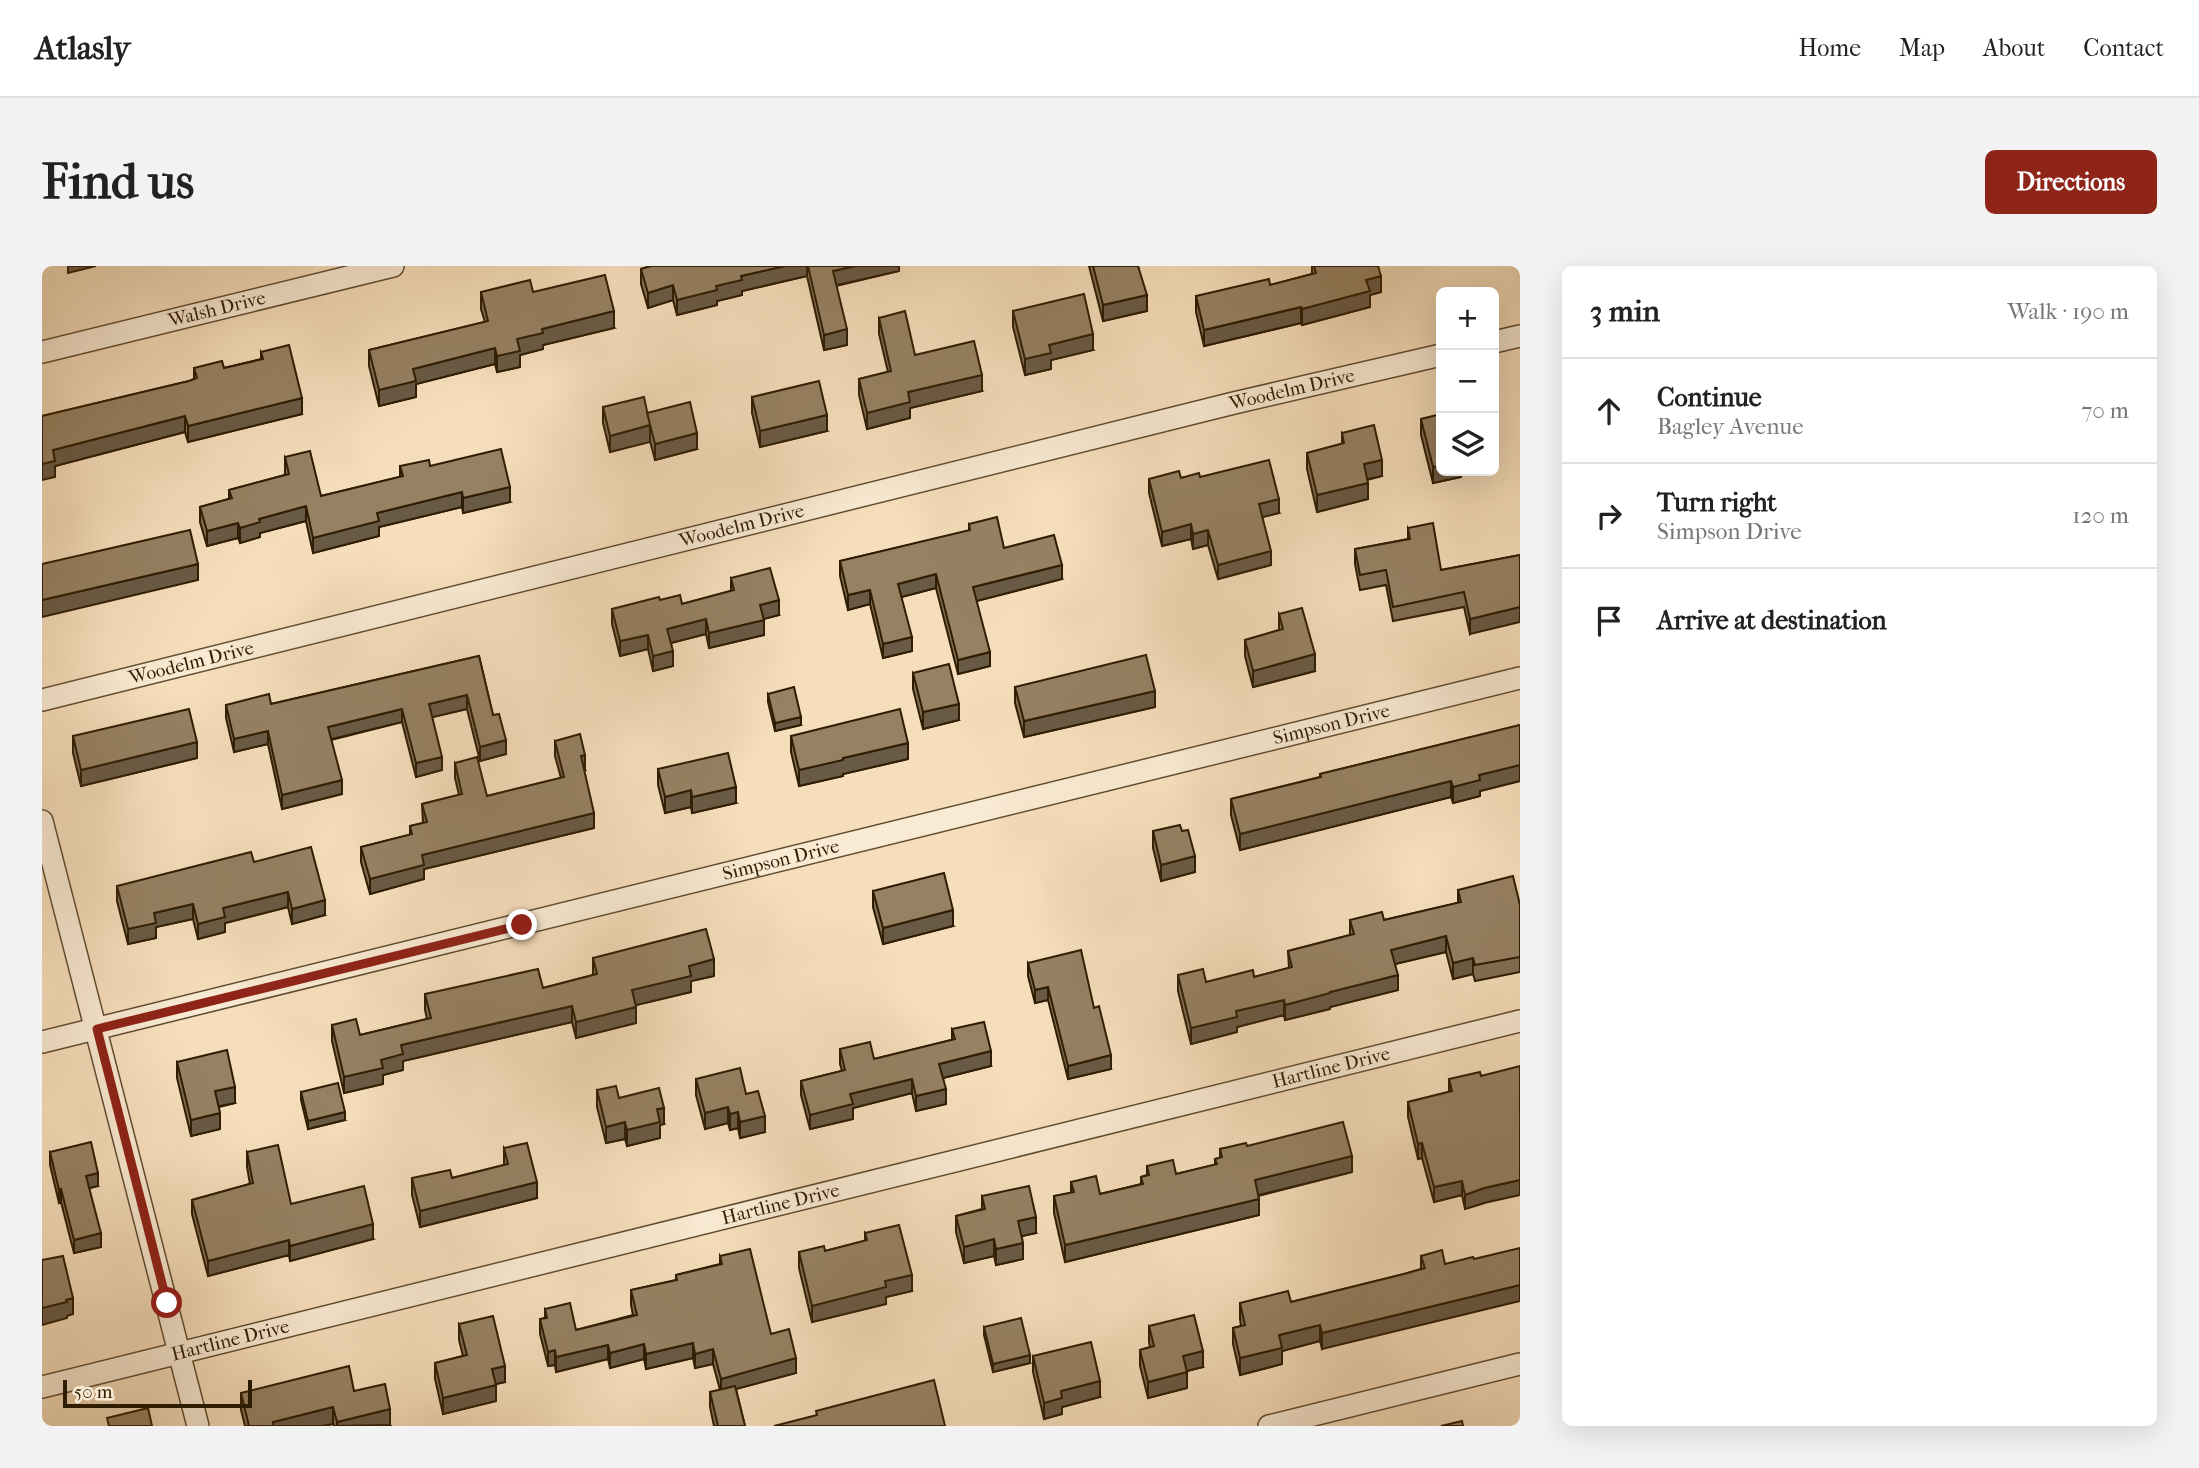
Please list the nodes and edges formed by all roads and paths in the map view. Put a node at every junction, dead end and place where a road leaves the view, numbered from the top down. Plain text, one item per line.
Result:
1 (393, 266) edge
2 (1520, 336) edge
3 (1499, 341) edge
4 (42, 352) edge
5 (1436, 356) edge
6 (1520, 678) edge
7 (42, 700) edge
8 (42, 821) edge
9 (1520, 1021) edge
10 (97, 1029) junction
11 (42, 1042) edge
12 (180, 1353) junction
13 (1520, 1364) edge
14 (42, 1387) edge
15 (198, 1426) edge
16 (1269, 1426) edge

1 - 4 street, Walsh Drive
2 - 3 street
5 - 7 street, Woodelm Drive
6 - 10 street, Simpson Drive
8 - 10 street
9 - 12 street, Hartline Drive
10 - 11 street, Simpson Drive
10 - 12 street
12 - 14 street, Hartline Drive
12 - 15 street
13 - 16 street

